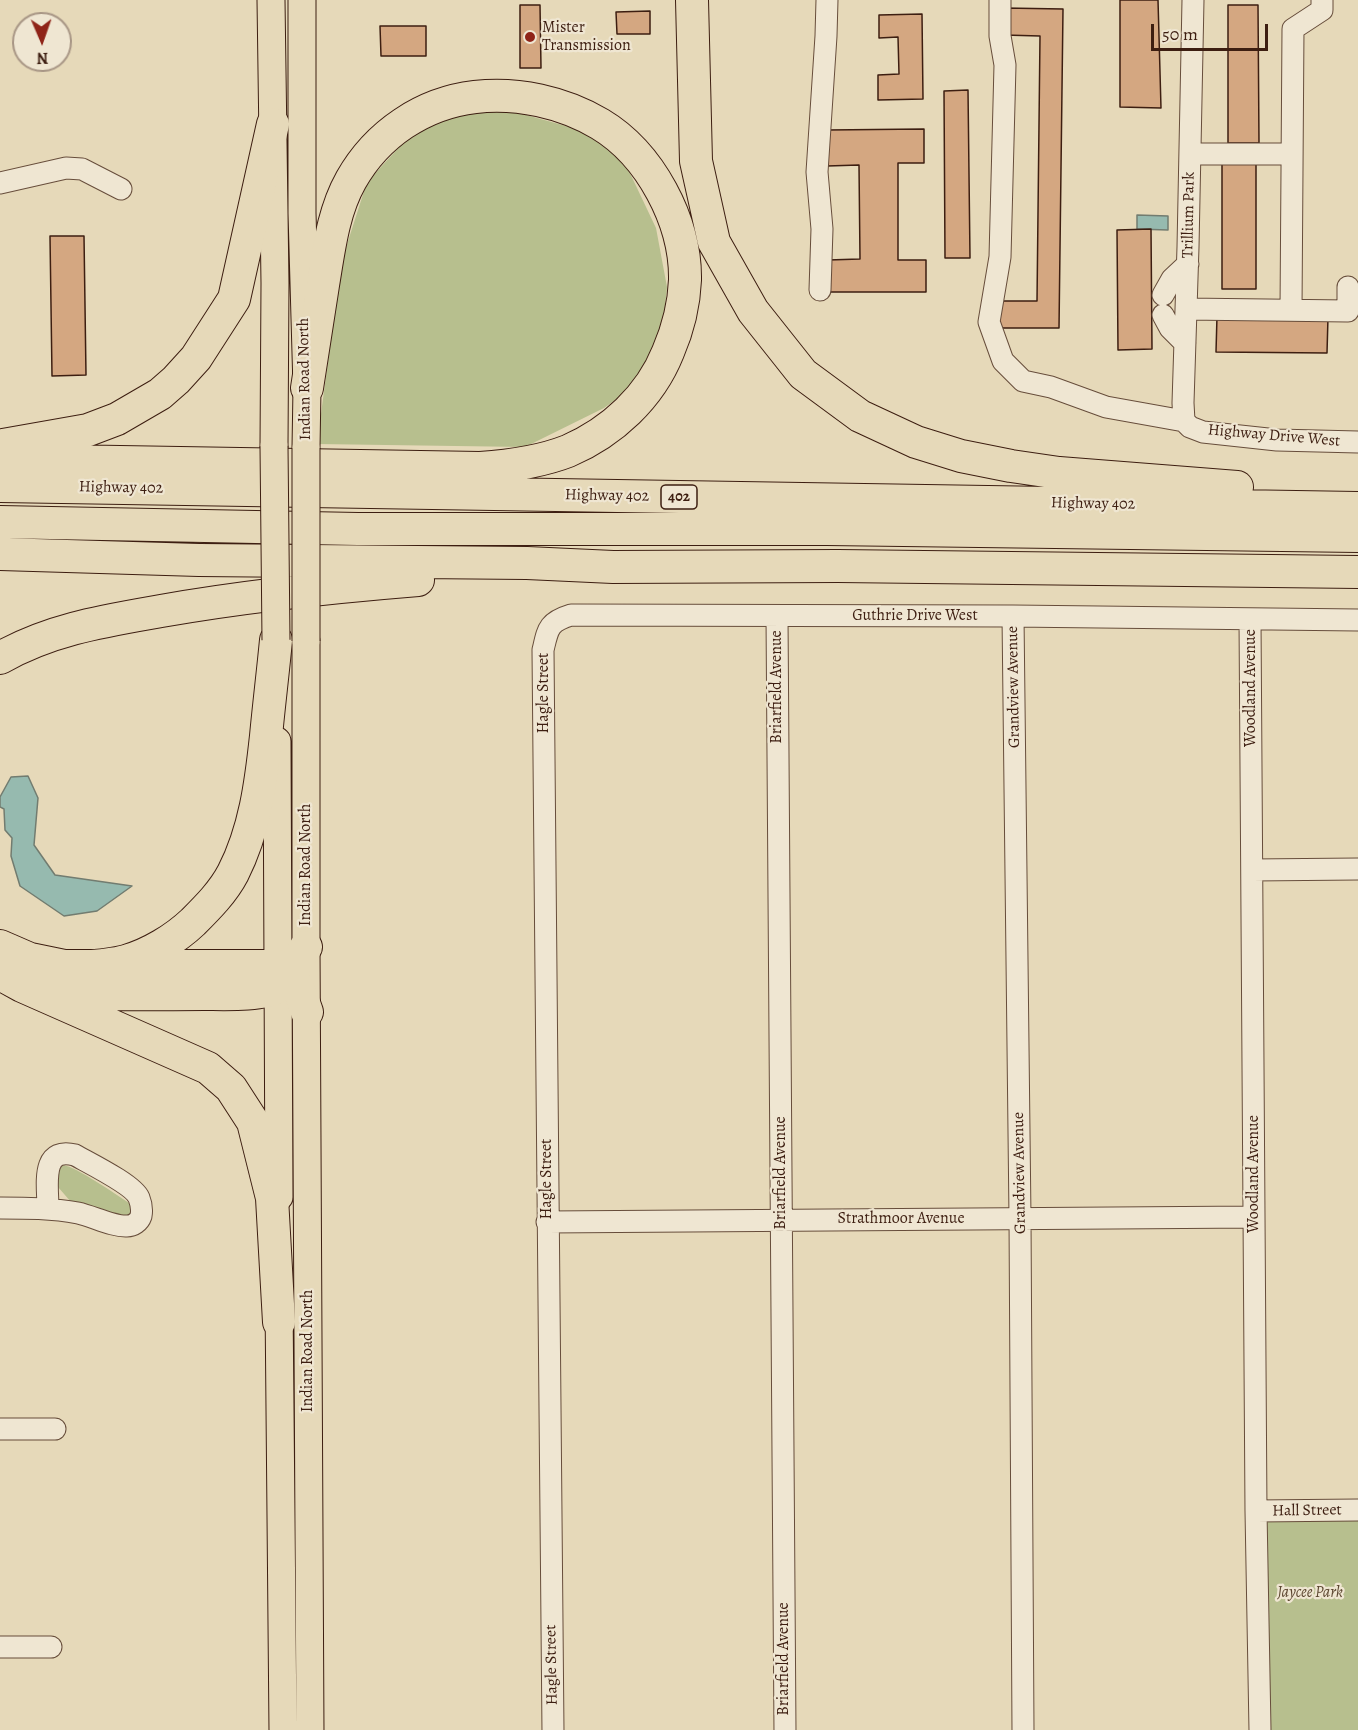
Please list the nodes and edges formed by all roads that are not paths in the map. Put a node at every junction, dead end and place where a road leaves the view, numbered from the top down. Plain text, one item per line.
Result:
1 (271, 0) edge
2 (302, 0) edge
3 (692, 0) edge
4 (826, 0) edge
5 (999, 0) edge
6 (1193, 0) edge
7 (1322, 0) edge
8 (273, 124) junction
9 (1190, 154) junction
10 (1292, 154) junction
11 (0, 183) edge
12 (121, 189) dead end
13 (1188, 264) junction
14 (1348, 287) dead end
15 (820, 290) dead end
16 (1186, 309) junction
17 (1291, 310) junction
18 (1185, 343) junction
19 (307, 388) junction
20 (1187, 424) junction
21 (1358, 442) edge
22 (0, 445) edge
23 (0, 460) edge
24 (0, 486) edge
25 (1358, 493) edge
26 (1358, 508) edge
27 (0, 522) edge
28 (1358, 536) edge
29 (0, 538) edge
30 (1358, 552) edge
31 (0, 554) edge
32 (613, 567) junction
33 (1358, 572) edge
34 (777, 616) junction
35 (1013, 616) junction
36 (1250, 619) junction
37 (1358, 620) edge
38 (548, 628) joint
39 (291, 641) junction
40 (0, 658) edge
41 (1358, 869) edge
42 (1252, 870) junction
43 (0, 946) edge
44 (306, 946) junction
45 (81, 967) junction
46 (281, 975) junction
47 (11, 980) edge
48 (307, 1012) junction
49 (0, 1208) edge
50 (48, 1208) junction
51 (1254, 1217) junction
52 (1020, 1218) junction
53 (781, 1219) junction
54 (548, 1222) junction
55 (279, 1323) junction
56 (0, 1429) edge
57 (55, 1430) dead end
58 (1358, 1510) edge
59 (1256, 1511) junction
60 (0, 1647) edge
61 (51, 1647) dead end
62 (283, 1730) edge
63 (310, 1730) edge
64 (553, 1730) edge
65 (785, 1730) edge
66 (1023, 1730) edge
67 (1260, 1730) edge

1 - 8 main road, Indian Road North
2 - 19 main road, Indian Road North
3 - 25 highway
4 - 15 street
5 - 20 street, Highway Drive West
6 - 9 street, Trillium Park
7 - 10 street
8 - 22 highway
8 - 39 main road, Indian Road North, bridge
9 - 10 street
9 - 13 street, Trillium Park
10 - 17 street
11 - 12 street
13 - 16 street, Trillium Park
13 - 18 street
14 - 17 street
16 - 17 street
16 - 18 street, Trillium Park
18 - 20 street, Trillium Park
19 - 23 highway
19 - 39 main road, Indian Road North, bridge
20 - 21 street, Highway Drive West
24 - 26 highway, Highway 402 / 402
27 - 28 highway
29 - 30 highway
31 - 32 highway
32 - 33 highway
32 - 40 highway
34 - 35 street, Guthrie Drive West
34 - 38 street, Guthrie Drive West
34 - 53 street, Briarfield Avenue
35 - 36 street, Guthrie Drive West
35 - 52 street, Grandview Avenue
36 - 37 street, Guthrie Drive West
36 - 42 street, Woodland Avenue
38 - 54 street, Hagle Street
39 - 44 main road, Indian Road North
39 - 45 highway
39 - 46 main road, Indian Road North
41 - 42 street
42 - 51 street, Woodland Avenue
43 - 45 highway
44 - 46 highway
44 - 48 main road, Indian Road North
45 - 46 highway
46 - 47 highway
46 - 48 highway
46 - 55 main road, Indian Road North
47 - 55 highway
48 - 63 main road, Indian Road North
49 - 50 street
50 - 50 street
51 - 52 street, Strathmoor Avenue
51 - 59 street, Woodland Avenue
52 - 53 street, Strathmoor Avenue
52 - 66 street, Grandview Avenue
53 - 54 street, Strathmoor Avenue
53 - 65 street, Briarfield Avenue
54 - 64 street, Hagle Street
55 - 62 main road, Indian Road North
56 - 57 street
58 - 59 street, Hall Street
59 - 67 street, Woodland Avenue
60 - 61 street

